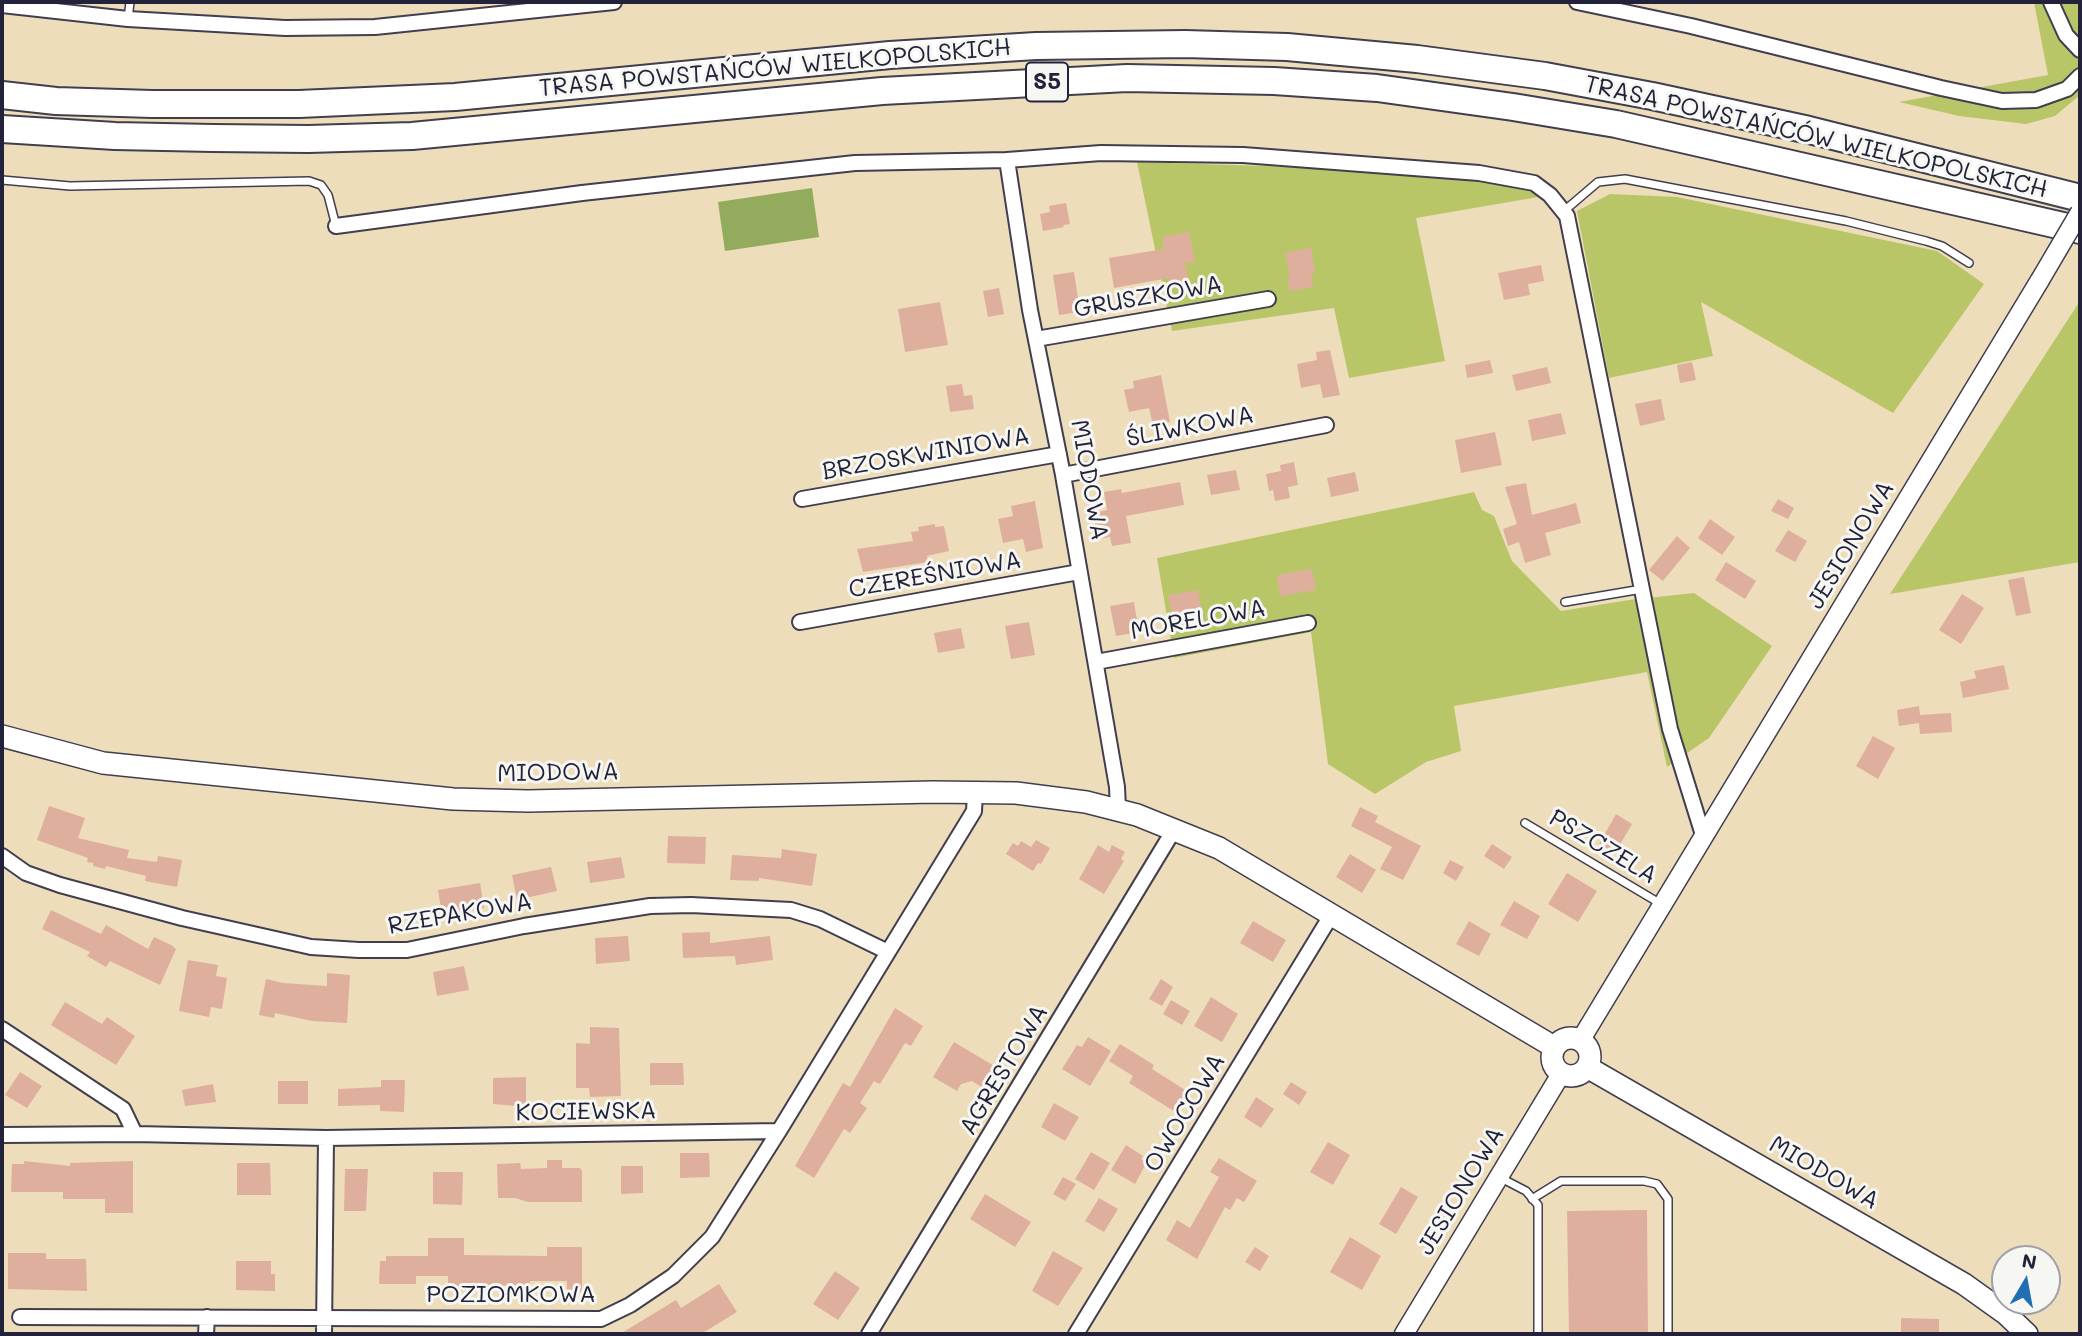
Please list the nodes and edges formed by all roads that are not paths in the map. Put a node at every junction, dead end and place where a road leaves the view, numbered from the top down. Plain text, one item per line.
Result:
1 (130, 2) edge
2 (614, 2) edge
3 (1577, 2) edge
4 (2051, 2) edge
5 (2, 5) edge
6 (43, 6) edge
7 (128, 19) junction
8 (2080, 50) edge
9 (2080, 76) edge
10 (2, 95) edge
11 (2, 129) edge
12 (1007, 160) junction
13 (2, 180) edge
14 (2080, 198) edge
15 (2080, 212) edge
16 (1565, 214) junction
17 (336, 226) joint
18 (2080, 230) edge
19 (1969, 263) dead end
20 (1268, 299) dead end
21 (1036, 339) junction
22 (1326, 425) dead end
23 (1059, 454) junction
24 (1063, 475) junction
25 (802, 499) dead end
26 (1079, 572) junction
27 (1642, 589) junction
28 (1565, 603) dead end
29 (800, 622) dead end
30 (1308, 623) dead end
31 (1096, 662) junction
32 (2, 736) edge
33 (975, 793) junction
34 (1118, 809) junction
35 (1525, 823) dead end
36 (1175, 828) junction
37 (1703, 835) junction
38 (2, 856) edge
39 (1662, 904) junction
40 (1332, 914) junction
41 (888, 953) junction
42 (2, 1029) edge
43 (1580, 1041) junction
44 (1554, 1047) junction
45 (1587, 1067) junction
46 (1561, 1074) junction
47 (779, 1131) junction
48 (135, 1134) junction
49 (2, 1135) edge
50 (326, 1138) junction
51 (1498, 1177) junction
52 (1532, 1199) junction
53 (20, 1317) dead end
54 (207, 1317) junction
55 (324, 1318) junction
56 (206, 1334) edge
57 (324, 1334) edge
58 (869, 1334) edge
59 (1076, 1334) edge
60 (1404, 1334) edge
61 (1538, 1334) edge
62 (1668, 1334) edge
63 (2027, 1334) edge

1 - 7 lane
2 - 7 street
3 - 9 street
4 - 8 street
5 - 6 street
6 - 7 street
10 - 14 highway, TRASA POWSTAŃCÓW WIELKOPOLSKICH / S5
11 - 18 highway, TRASA POWSTAŃCÓW WIELKOPOLSKICH / S5
12 - 16 street
12 - 17 street
12 - 21 street, MIODOWA
13 - 17 lane
15 - 37 street, JESIONOWA, bridge
16 - 19 lane
16 - 27 street
20 - 21 street, GRUSZKOWA
21 - 23 street, MIODOWA
22 - 24 street, ŚLIWKOWA
23 - 24 street, MIODOWA
23 - 25 street, BRZOSKWINIOWA
24 - 26 street, MIODOWA
26 - 29 street, CZEREŚNIOWA
26 - 31 street, MIODOWA
27 - 28 lane
27 - 37 street
30 - 31 street, MORELOWA
31 - 34 street, MIODOWA
32 - 33 main road, MIODOWA
33 - 34 main road, MIODOWA
33 - 41 street
34 - 36 main road, MIODOWA
35 - 39 lane, PSZCZELA
36 - 40 main road, MIODOWA
36 - 58 street, AGRESTOWA
37 - 39 street, JESIONOWA
38 - 41 street, RZEPAKOWA
39 - 43 street, JESIONOWA
40 - 44 main road, MIODOWA
40 - 59 street, OWOCOWA
41 - 47 street
42 - 48 street
43 - 44 main road
43 - 45 main road
44 - 46 main road
45 - 46 main road
45 - 63 main road, MIODOWA
46 - 51 street, JESIONOWA
47 - 50 street, KOCIEWSKA
47 - 55 street, POZIOMKOWA
48 - 49 street, KOCIEWSKA
48 - 50 street, KOCIEWSKA
50 - 55 street
51 - 52 lane
51 - 60 street, JESIONOWA
52 - 61 lane
52 - 62 lane
53 - 54 street, POZIOMKOWA
54 - 55 street, POZIOMKOWA
54 - 56 street
55 - 57 street

